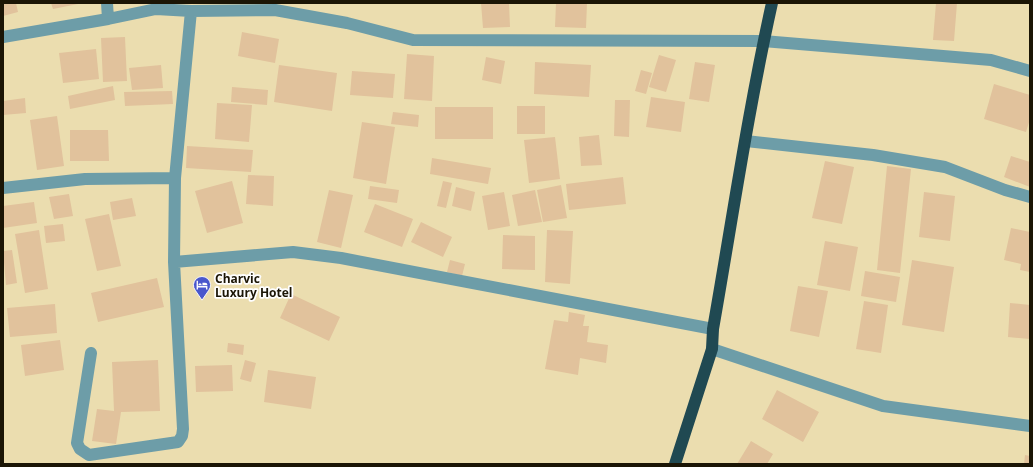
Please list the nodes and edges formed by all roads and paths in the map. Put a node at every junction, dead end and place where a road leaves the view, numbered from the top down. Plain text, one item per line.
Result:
1 (107, 3) edge
2 (772, 3) edge
3 (191, 11) junction
4 (108, 20) junction
5 (3, 37) edge
6 (763, 41) junction
7 (1030, 71) edge
8 (746, 141) junction
9 (175, 178) junction
10 (3, 188) edge
11 (1030, 197) edge
12 (174, 262) junction
13 (713, 329) junction
14 (712, 349) junction
15 (91, 353) dead end
16 (1030, 426) edge
17 (675, 464) edge

1 - 4 street
2 - 6 highway
3 - 4 street
3 - 6 street
3 - 9 street
4 - 5 street
6 - 7 street
6 - 8 highway
8 - 11 street
8 - 13 highway
9 - 10 street
9 - 12 street
12 - 13 street
12 - 15 street
13 - 14 highway
14 - 16 street
14 - 17 highway

